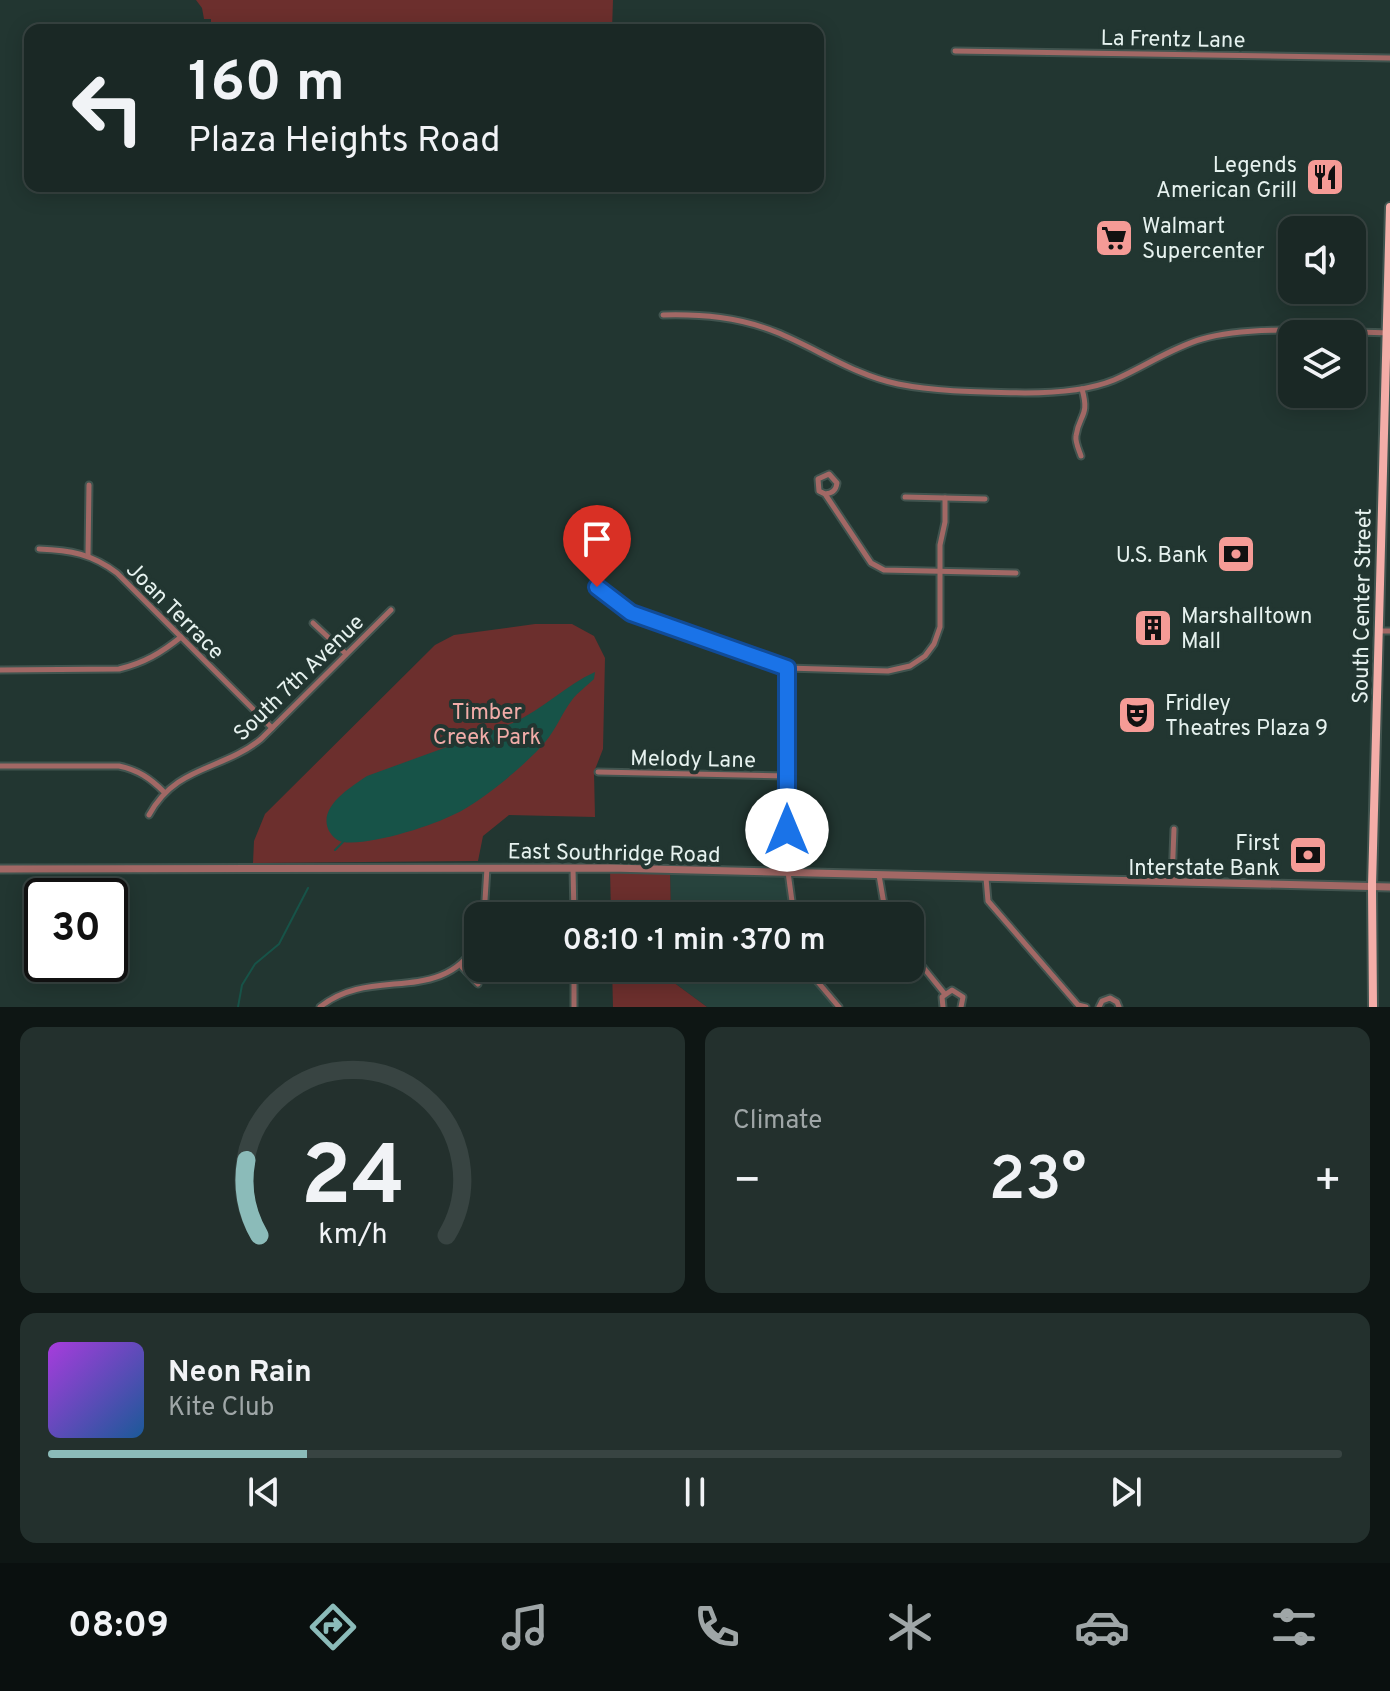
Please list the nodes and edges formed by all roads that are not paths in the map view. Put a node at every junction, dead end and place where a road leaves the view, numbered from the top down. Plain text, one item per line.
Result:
1 (955, 51) dead end
2 (1390, 58) edge
3 (1390, 207) edge
4 (663, 315) dead end
5 (1388, 333) edge
6 (1082, 389) junction
7 (1081, 456) dead end
8 (89, 485) dead end
9 (825, 494) junction
10 (905, 497) dead end
11 (945, 498) junction
12 (985, 499) dead end
13 (39, 549) dead end
14 (88, 555) junction
15 (940, 571) junction
16 (1016, 573) dead end
17 (597, 587) dead end
18 (391, 610) dead end
19 (313, 623) dead end
20 (1379, 631) junction
21 (1390, 631) edge
22 (181, 637) junction
23 (346, 654) junction
24 (787, 668) junction
25 (0, 670) edge
26 (272, 728) junction
27 (0, 766) edge
28 (598, 772) dead end
29 (787, 776) junction
30 (164, 792) junction
31 (149, 815) dead end
32 (1174, 829) dead end
33 (487, 868) junction
34 (573, 868) junction
35 (0, 869) edge
36 (788, 872) junction
37 (879, 875) junction
38 (986, 878) junction
39 (1172, 880) junction
40 (1372, 886) junction
41 (1390, 887) edge
42 (485, 902) edge
43 (574, 902) edge
44 (792, 902) edge
45 (884, 902) edge
46 (464, 964) edge
47 (462, 967) junction
48 (924, 968) edge
49 (574, 982) edge
50 (818, 982) edge
51 (478, 984) dead end
52 (944, 993) junction
53 (320, 1007) edge
54 (574, 1007) edge
55 (839, 1007) edge
56 (943, 1007) edge
57 (961, 1007) edge
58 (1086, 1007) edge
59 (1099, 1007) edge
60 (1119, 1007) edge
61 (1373, 1007) edge

1 - 2 street, La Frentz Lane
3 - 5 main road, South Center Street
4 - 6 street
5 - 6 street
5 - 20 main road, South Center Street
6 - 7 street
8 - 14 street
9 - 9 street
9 - 15 street
10 - 11 street
11 - 12 street
11 - 15 street
13 - 14 street, Joan Terrace
14 - 22 street, Joan Terrace
15 - 16 street
15 - 24 street
17 - 24 street
18 - 23 street, South 7th Avenue
19 - 23 street
20 - 21 street
20 - 40 main road, South Center Street
22 - 25 street
22 - 26 street, Joan Terrace
23 - 26 street, South 7th Avenue
24 - 29 street
26 - 30 street, South 7th Avenue
27 - 30 street
28 - 29 street, Melody Lane
29 - 36 street
30 - 31 street, South 7th Avenue
32 - 39 street
33 - 34 street, East Southridge Road
33 - 35 street, East Southridge Road
33 - 42 street
34 - 36 street, East Southridge Road
34 - 43 street
36 - 37 street, East Southridge Road
36 - 44 street
37 - 38 street, East Southridge Road
37 - 45 street
38 - 39 street, East Southridge Road
38 - 58 street
39 - 40 street, East Southridge Road
40 - 41 street, East Southridge Road
40 - 61 main road, South Center Street
46 - 47 street
47 - 51 street
47 - 53 street
48 - 52 street
49 - 54 street
50 - 55 street
52 - 56 street
52 - 57 street
59 - 60 street

